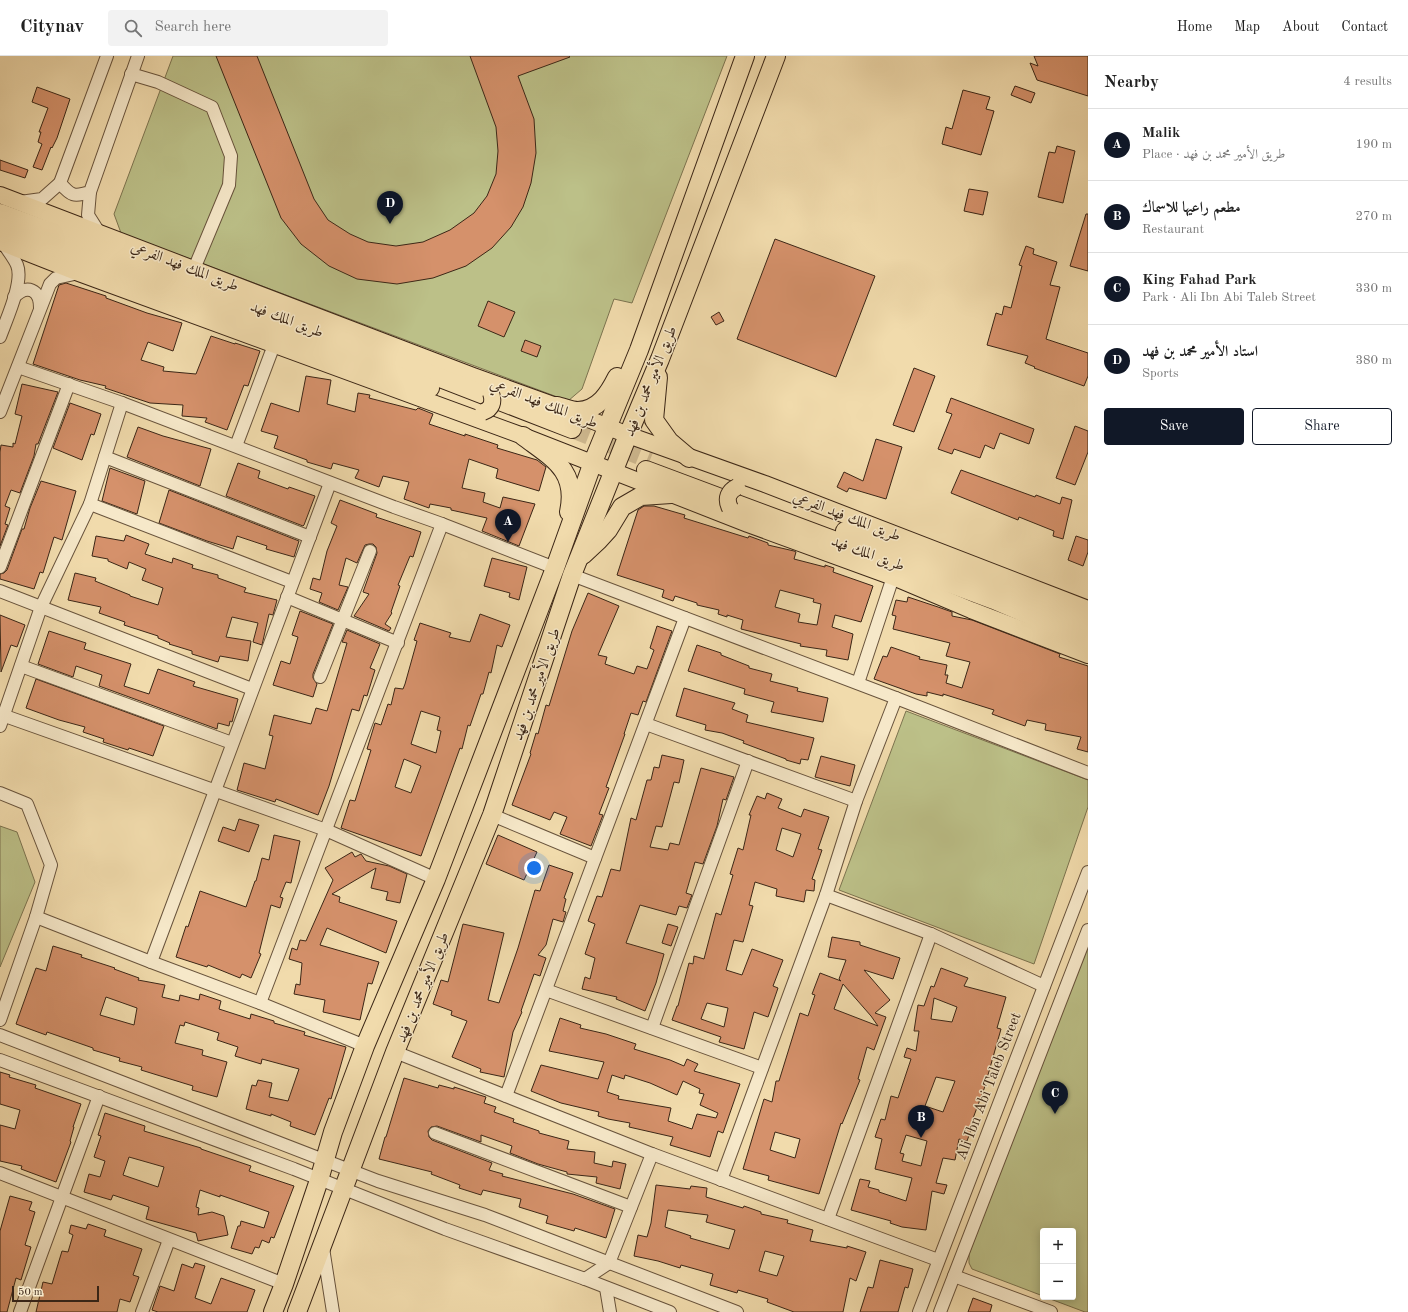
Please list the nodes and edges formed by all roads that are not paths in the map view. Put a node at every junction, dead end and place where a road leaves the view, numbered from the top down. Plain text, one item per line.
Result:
1 (107, 56) edge
2 (138, 56) edge
3 (745, 56) edge
4 (776, 56) edge
5 (131, 74) junction
6 (60, 183) junction
7 (90, 192) junction
8 (0, 195) edge
9 (19, 202) junction
10 (0, 213) edge
11 (0, 227) edge
12 (100, 234) junction
13 (2, 243) edge
14 (194, 269) junction
15 (78, 273) junction
16 (14, 297) junction
17 (40, 308) junction
18 (0, 337) edge
19 (274, 345) junction
20 (638, 350) junction
21 (660, 359) junction
22 (18, 367) junction
23 (473, 376) junction
24 (69, 384) junction
25 (122, 403) junction
26 (556, 406) junction
27 (0, 412) edge
28 (459, 412) junction
29 (606, 427) junction
30 (628, 435) junction
31 (523, 436) junction
32 (236, 446) junction
33 (105, 458) junction
34 (689, 458) junction
35 (593, 462) junction
36 (613, 471) junction
37 (330, 483) junction
38 (765, 484) junction
39 (671, 494) junction
40 (90, 504) junction
41 (442, 524) junction
42 (748, 524) junction
43 (310, 537) junction
44 (370, 551) dead end
45 (561, 551) junction
46 (580, 558) junction
47 (0, 567) edge
48 (555, 568) junction
49 (572, 575) junction
50 (892, 577) junction
51 (292, 582) junction
52 (0, 591) edge
53 (287, 597) junction
54 (41, 607) junction
55 (1087, 612) edge
56 (685, 618) junction
57 (342, 620) junction
58 (1088, 640) edge
59 (398, 643) junction
60 (1088, 655) edge
61 (22, 666) junction
62 (320, 677) dead end
63 (858, 683) junction
64 (252, 689) junction
65 (896, 698) junction
66 (2, 721) edge
67 (646, 724) junction
68 (232, 743) junction
69 (748, 762) junction
70 (1088, 773) edge
71 (214, 791) junction
72 (0, 793) edge
73 (856, 801) junction
74 (492, 815) junction
75 (326, 830) junction
76 (595, 858) junction
77 (1088, 872) edge
78 (436, 879) junction
79 (826, 895) junction
80 (36, 917) junction
81 (1088, 930) edge
82 (931, 934) junction
83 (151, 962) junction
84 (1044, 986) junction
85 (546, 990) junction
86 (260, 1003) junction
87 (0, 1020) edge
88 (652, 1028) junction
89 (0, 1035) edge
90 (365, 1046) junction
91 (395, 1052) junction
92 (0, 1060) edge
93 (762, 1068) junction
94 (99, 1096) junction
95 (506, 1096) junction
96 (435, 1133) dead end
97 (652, 1154) junction
98 (325, 1160) junction
99 (351, 1169) junction
100 (0, 1172) edge
101 (319, 1180) junction
102 (721, 1180) junction
103 (343, 1189) junction
104 (61, 1197) junction
105 (631, 1207) junction
106 (828, 1219) junction
107 (169, 1240) junction
108 (322, 1246) junction
109 (938, 1260) junction
110 (609, 1263) junction
111 (954, 1276) junction
112 (585, 1279) junction
113 (284, 1284) junction
114 (606, 1288) junction
115 (20, 1312) edge
116 (142, 1312) edge
117 (273, 1312) edge
118 (297, 1312) edge
119 (333, 1312) edge
120 (610, 1312) edge
121 (670, 1312) edge
122 (737, 1312) edge
123 (919, 1312) edge
124 (940, 1312) edge
125 (1051, 1312) edge

1 - 6 street
2 - 5 street
3 - 20 highway, طريق الأمير محمد بن فهد
4 - 21 highway, طريق الأمير محمد بن فهد
5 - 7 street
5 - 14 street
6 - 7 street
6 - 9 street
7 - 12 street
8 - 9 main road, طريق الملك فهد الفرعي
9 - 12 main road, طريق الملك فهد الفرعي
10 - 11 highway, طريق الملك فهد
12 - 14 main road, طريق الملك فهد الفرعي
13 - 15 main road
13 - 16 street
14 - 23 main road, طريق الملك فهد الفرعي
15 - 17 street
15 - 19 main road
16 - 17 street
16 - 18 street
17 - 22 street
19 - 28 main road
19 - 32 street
20 - 26 highway
20 - 29 highway, طريق الأمير محمد بن فهد
21 - 30 highway, طريق الأمير محمد بن فهد
21 - 34 highway
22 - 24 street
22 - 27 street
23 - 26 main road, طريق الملك فهد الفرعي
23 - 28 main road, bridge
24 - 25 street
24 - 47 street
25 - 32 street
25 - 33 street
26 - 29 main road, طريق الملك فهد الفرعي
28 - 31 main road
29 - 30 main road, طريق الملك فهد الفرعي
29 - 35 highway, طريق الأمير محمد بن فهد
30 - 34 main road, طريق الملك فهد الفرعي
30 - 36 highway, طريق الأمير محمد بن فهد
31 - 35 main road
31 - 45 highway
32 - 37 street
33 - 40 street
33 - 43 street
34 - 38 main road, طريق الملك فهد الفرعي
35 - 36 main road
35 - 45 highway, طريق الأمير محمد بن فهد
36 - 39 main road
36 - 46 highway, طريق الأمير محمد بن فهد
37 - 41 street
37 - 43 street
38 - 42 main road, bridge
38 - 55 main road, طريق الملك فهد الفرعي
39 - 42 main road
39 - 46 highway
40 - 51 street
40 - 54 street
41 - 48 street
41 - 59 street
42 - 50 main road
43 - 51 street
44 - 57 street
45 - 48 highway, طريق الأمير محمد بن فهد
46 - 49 highway, طريق الأمير محمد بن فهد
48 - 78 highway, طريق الأمير محمد بن فهد
49 - 56 street
49 - 74 highway, طريق الأمير محمد بن فهد
50 - 60 main road
50 - 63 street
51 - 53 street
52 - 54 street
53 - 57 street
53 - 64 street
54 - 61 street
54 - 64 street
55 - 58 highway, طريق الملك فهد
56 - 63 street
56 - 67 street
57 - 59 street
57 - 62 street
59 - 75 street
61 - 66 street
61 - 68 street
63 - 65 street
64 - 68 street
65 - 70 street
65 - 73 street
66 - 71 street
67 - 69 street
67 - 76 street
68 - 71 street
69 - 73 street
69 - 88 street
71 - 75 street
71 - 83 street
72 - 80 street
73 - 79 street
74 - 76 street
74 - 91 highway, طريق الأمير محمد بن فهد
75 - 78 street
75 - 86 street
76 - 85 street
77 - 84 street, Ali Ibn Abi Taleb Street
78 - 90 highway, طريق الأمير محمد بن فهد
79 - 82 street
79 - 93 street
80 - 83 street
80 - 87 street
81 - 111 street
82 - 84 street
82 - 106 street
83 - 86 street
84 - 109 street, Ali Ibn Abi Taleb Street
85 - 88 street
85 - 95 street
86 - 90 street
88 - 93 street
89 - 98 street
90 - 98 highway, طريق الأمير محمد بن فهد
91 - 95 street
91 - 99 highway, طريق الأمير محمد بن فهد
92 - 94 street
93 - 102 street
94 - 101 street
94 - 104 street
95 - 97 street
96 - 105 street
97 - 102 street
97 - 105 street
98 - 99 street
98 - 101 highway, طريق الأمير محمد بن فهد
99 - 103 highway, طريق الأمير محمد بن فهد
99 - 110 street
100 - 104 street
101 - 103 street
101 - 113 highway, طريق الأمير محمد بن فهد
102 - 106 street
103 - 108 highway, طريق الأمير محمد بن فهد
103 - 112 street
104 - 107 street
104 - 115 street
105 - 110 street
106 - 109 street
107 - 113 street
107 - 116 street
108 - 118 highway, طريق الأمير محمد بن فهد
108 - 119 street
109 - 123 street, Ali Ibn Abi Taleb Street
110 - 112 street
110 - 122 street
111 - 124 street
111 - 125 street
112 - 114 street
113 - 117 highway, طريق الأمير محمد بن فهد
114 - 120 street
114 - 121 street

